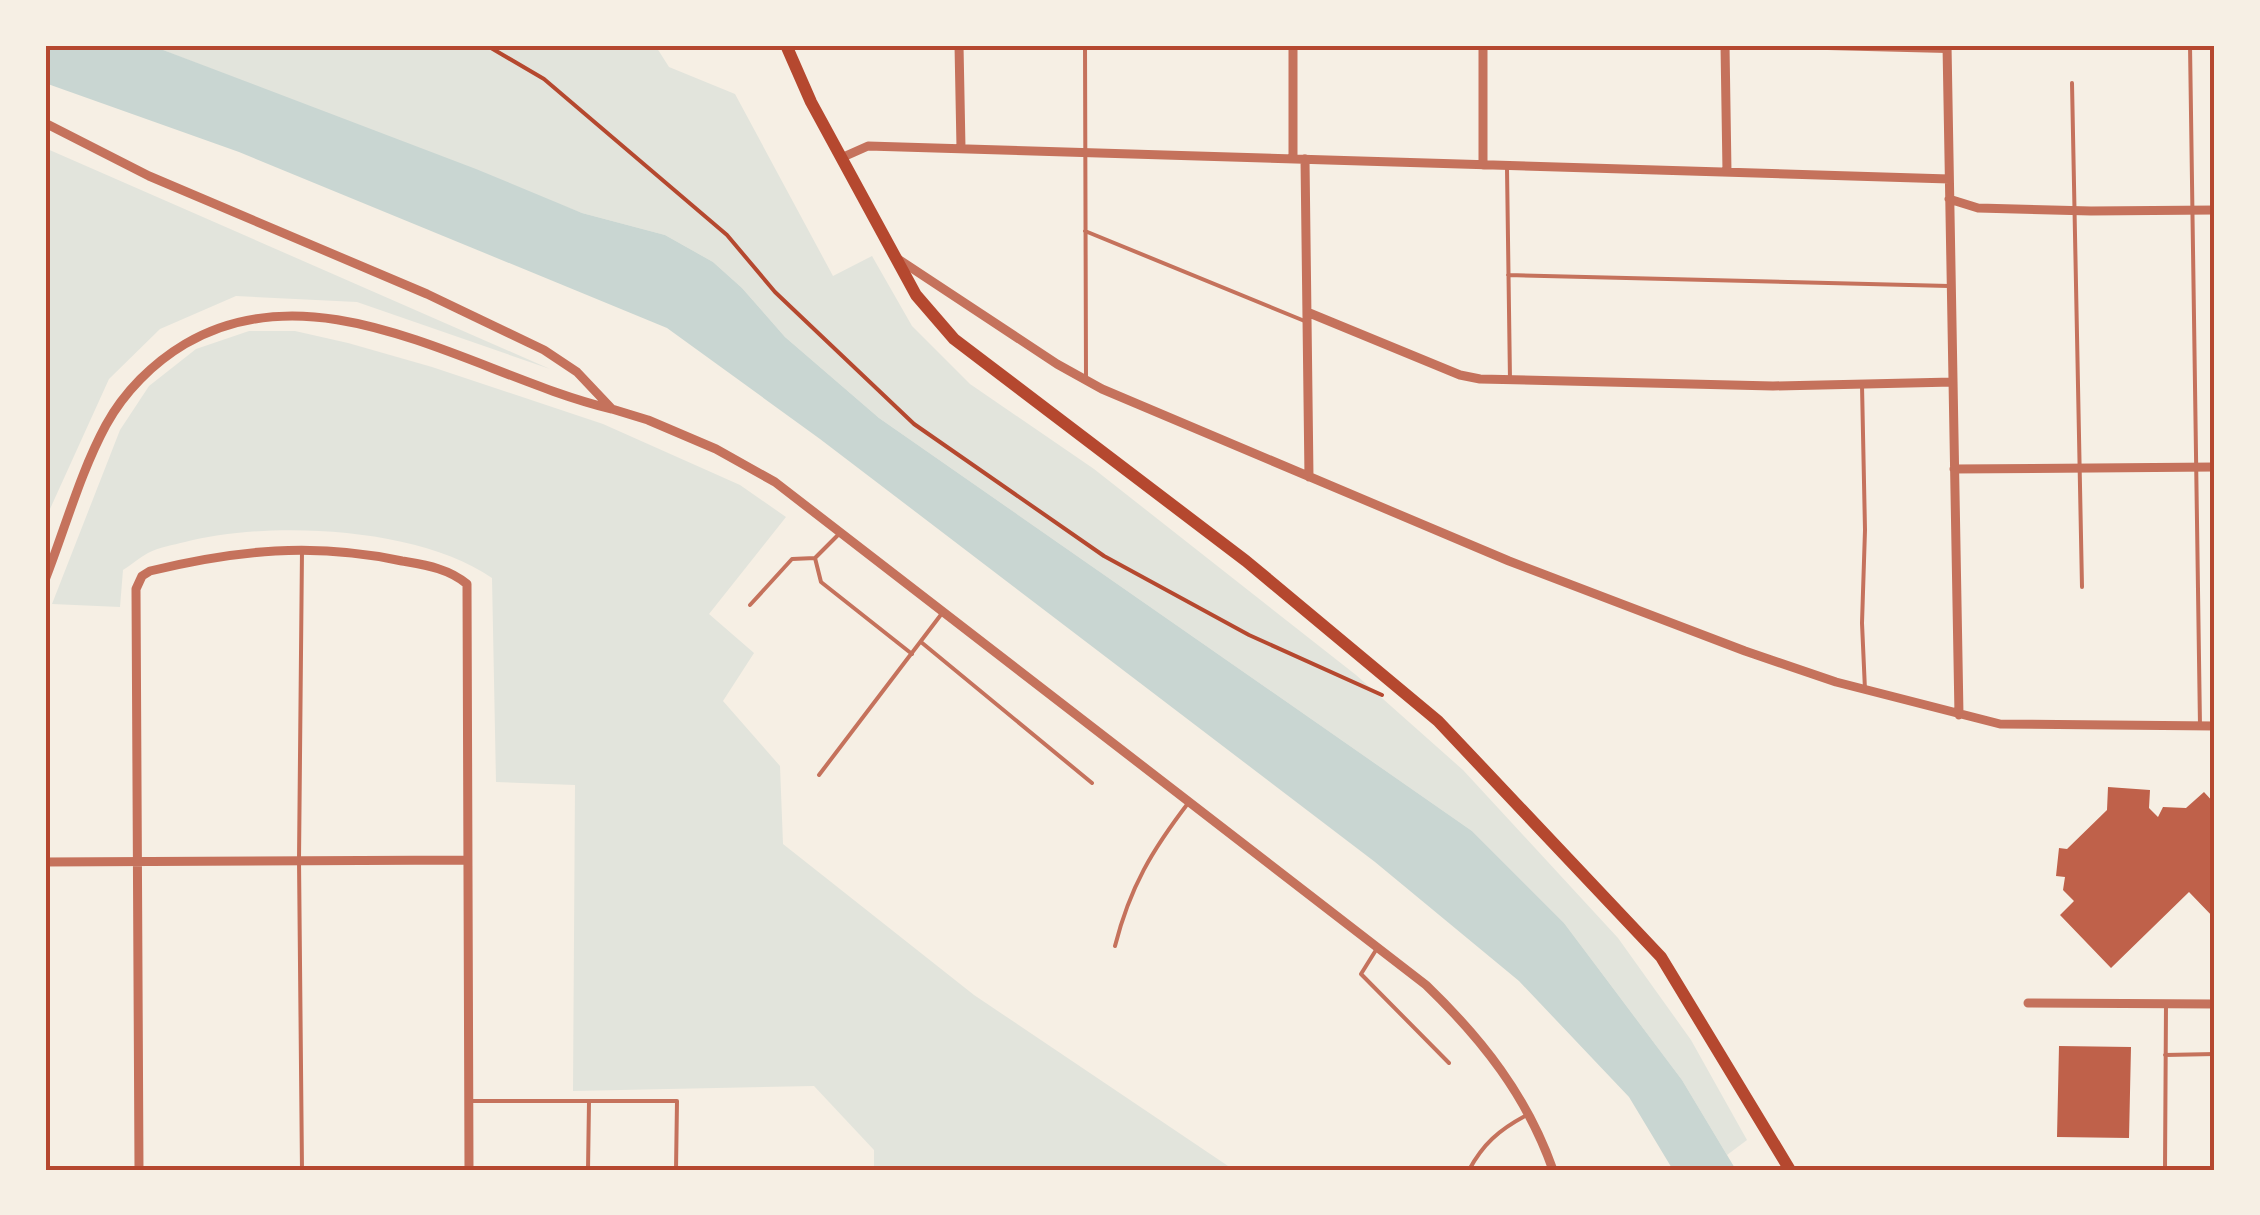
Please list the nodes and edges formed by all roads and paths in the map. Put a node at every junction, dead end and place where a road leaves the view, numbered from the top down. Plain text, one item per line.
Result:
1 (486, 45) edge
2 (786, 45) edge
3 (959, 45) edge
4 (1084, 45) edge
5 (1293, 45) edge
6 (1482, 45) edge
7 (1708, 45) edge
8 (1725, 45) edge
9 (2190, 45) edge
10 (1947, 48) edge
11 (2072, 83) dead end
12 (45, 123) edge
13 (961, 148) junction
14 (1085, 152) junction
15 (841, 158) junction
16 (1299, 159) junction
17 (1483, 165) junction
18 (1507, 166) junction
19 (1727, 172) junction
20 (1949, 178) junction
21 (1949, 199) junction
22 (2192, 210) junction
23 (2215, 210) edge
24 (2074, 211) junction
25 (1085, 231) junction
26 (897, 259) junction
27 (1508, 274) junction
28 (1951, 286) junction
29 (1307, 317) junction
30 (1086, 380) junction
31 (1510, 380) junction
32 (1953, 382) junction
33 (1862, 384) junction
34 (612, 409) junction
35 (2195, 467) junction
36 (2215, 467) edge
37 (2079, 468) junction
38 (1954, 470) junction
39 (1310, 477) junction
40 (841, 532) junction
41 (302, 550) junction
42 (815, 558) junction
43 (45, 580) edge
44 (2082, 587) dead end
45 (750, 605) dead end
46 (943, 612) junction
47 (920, 642) junction
48 (912, 654) junction
49 (1866, 690) junction
50 (1395, 701) dead end
51 (1959, 715) junction
52 (2200, 726) junction
53 (2215, 726) edge
54 (819, 775) dead end
55 (1092, 783) dead end
56 (1189, 802) junction
57 (299, 860) junction
58 (468, 860) junction
59 (137, 861) junction
60 (45, 862) edge
61 (1115, 946) dead end
62 (1378, 946) junction
63 (2028, 1003) dead end
64 (2166, 1004) junction
65 (2215, 1004) edge
66 (2215, 1054) edge
67 (2165, 1055) junction
68 (1449, 1063) dead end
69 (469, 1101) junction
70 (589, 1101) junction
71 (1528, 1114) junction
72 (139, 1170) edge
73 (302, 1170) edge
74 (469, 1170) edge
75 (676, 1170) edge
76 (1469, 1170) edge
77 (1553, 1170) edge
78 (1790, 1170) edge
79 (2165, 1170) edge

1 - 50 path
2 - 15 main road
3 - 13 street
4 - 14 lane
5 - 16 street
6 - 17 street
7 - 8 lane
8 - 10 lane
8 - 19 street
9 - 22 lane
10 - 20 street
11 - 24 lane
12 - 34 street
13 - 14 street
13 - 15 street
14 - 16 street
14 - 25 lane
15 - 26 main road
16 - 17 street
16 - 29 street
17 - 18 street
18 - 19 street
18 - 27 lane
19 - 20 street
20 - 21 street
21 - 24 street
21 - 28 street
22 - 23 street
22 - 24 street
22 - 35 lane
24 - 37 lane
25 - 29 lane
25 - 30 lane
26 - 30 street
26 - 78 main road
27 - 28 lane
27 - 31 lane
28 - 32 street
29 - 31 street
29 - 39 street
30 - 39 street
31 - 33 street
32 - 33 street
32 - 38 street
33 - 49 lane
34 - 40 street
34 - 43 street
35 - 36 street
35 - 37 street
35 - 52 lane
37 - 38 street
37 - 44 lane
38 - 51 street
39 - 49 street
40 - 42 lane
40 - 46 street
41 - 57 lane
41 - 58 street
41 - 59 street
42 - 45 lane
42 - 48 lane
46 - 47 lane
46 - 56 street
47 - 48 lane
47 - 55 lane
48 - 54 lane
49 - 51 street
51 - 52 street
52 - 53 street
56 - 61 lane
56 - 62 street
57 - 58 street
57 - 59 street
57 - 73 lane
58 - 69 street
59 - 60 street
59 - 72 street
62 - 68 lane
62 - 71 street
63 - 64 street
64 - 65 street
64 - 67 lane
66 - 67 lane
67 - 79 lane
69 - 70 lane
69 - 74 street
70 - 74 lane
70 - 75 lane
71 - 76 lane
71 - 77 street

